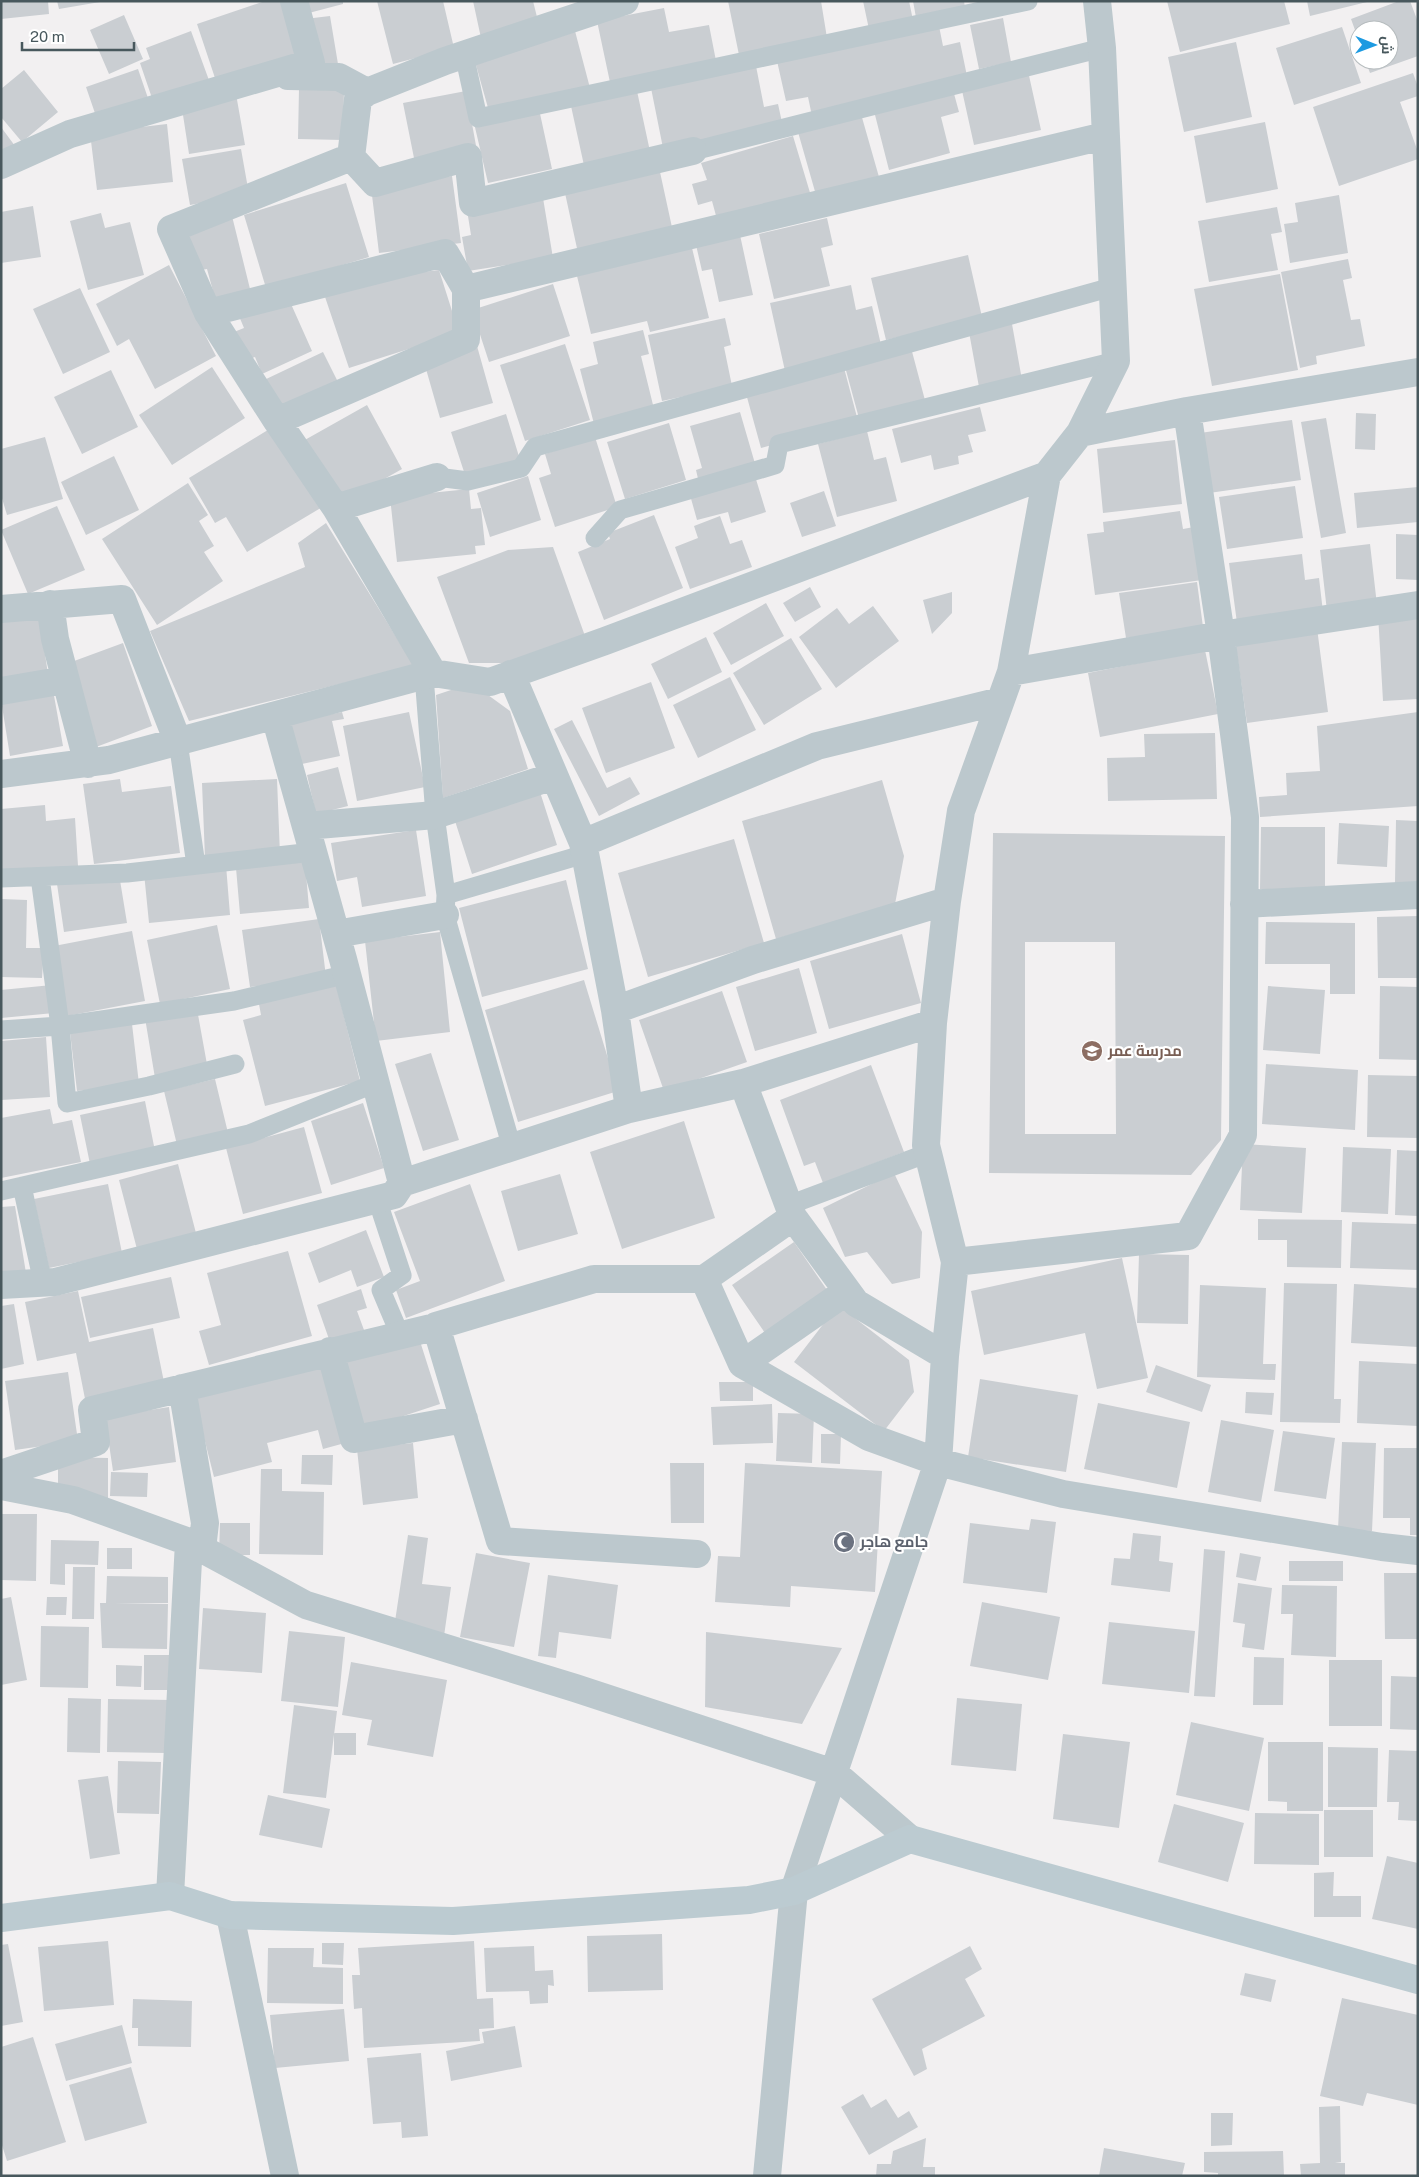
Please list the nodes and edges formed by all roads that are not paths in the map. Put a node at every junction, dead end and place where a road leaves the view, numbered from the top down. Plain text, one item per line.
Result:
1 (294, 1) edge
2 (625, 1) edge
3 (1028, 1) edge
4 (1097, 1) edge
5 (1102, 48) junction
6 (464, 54) junction
7 (270, 75) junction
8 (367, 92) junction
9 (1104, 136) junction
10 (693, 151) joint
11 (351, 157) junction
12 (1, 165) edge
13 (1112, 287) junction
14 (466, 289) junction
15 (208, 313) junction
16 (1116, 361) junction
17 (1418, 372) edge
18 (1187, 411) junction
19 (277, 422) junction
20 (1080, 433) junction
21 (1047, 475) junction
22 (437, 477) joint
23 (336, 508) junction
24 (595, 538) dead end
25 (50, 604) junction
26 (1418, 605) edge
27 (1, 609) edge
28 (1222, 635) junction
29 (1011, 672) junction
30 (428, 674) junction
31 (511, 674) junction
32 (65, 680) junction
33 (1, 690) edge
34 (1000, 701) junction
35 (275, 716) junction
36 (178, 742) junction
37 (88, 764) junction
38 (1, 774) edge
39 (554, 776) junction
40 (435, 815) junction
41 (306, 826) junction
42 (584, 849) junction
43 (314, 852) junction
44 (196, 865) junction
45 (40, 876) junction
46 (1, 878) edge
47 (1418, 895) edge
48 (947, 901) junction
49 (1244, 904) junction
50 (445, 905) junction
51 (336, 934) junction
52 (348, 974) junction
53 (615, 1010) junction
54 (933, 1023) junction
55 (60, 1026) junction
56 (1, 1030) edge
57 (235, 1064) dead end
58 (743, 1082) junction
59 (376, 1083) junction
60 (628, 1109) junction
61 (512, 1148) junction
62 (928, 1153) junction
63 (402, 1183) junction
64 (22, 1186) junction
65 (1, 1191) edge
66 (377, 1199) junction
67 (791, 1211) junction
68 (955, 1262) junction
69 (704, 1279) junction
70 (43, 1283) junction
71 (1, 1285) edge
72 (847, 1291) junction
73 (443, 1324) junction
74 (400, 1335) junction
75 (330, 1351) junction
76 (945, 1356) junction
77 (742, 1364) junction
78 (182, 1388) junction
79 (464, 1419) junction
80 (938, 1462) junction
81 (1, 1474) edge
82 (1, 1486) edge
83 (196, 1546) junction
84 (1418, 1550) edge
85 (697, 1554) dead end
86 (834, 1773) junction
87 (910, 1839) junction
88 (794, 1891) junction
89 (170, 1896) junction
90 (230, 1915) junction
91 (1, 1918) edge
92 (1418, 1980) edge
93 (285, 2176) edge
94 (768, 2176) edge

1 - 7 street
2 - 6 street
3 - 6 lane
4 - 5 street
5 - 9 street
5 - 10 lane
6 - 8 street
7 - 8 street
7 - 12 street
8 - 11 street
9 - 13 street
9 - 14 street
10 - 11 street
11 - 15 street
13 - 16 street
13 - 22 lane
14 - 15 street
14 - 19 street
15 - 19 street
16 - 20 street
16 - 24 lane
17 - 18 street
18 - 20 street
18 - 28 street
19 - 23 street
20 - 21 street
21 - 29 street
21 - 31 street
22 - 23 street
23 - 30 street
25 - 27 street
25 - 32 street
25 - 36 street
26 - 28 street
28 - 29 street
28 - 49 street
29 - 34 street
30 - 31 street
30 - 35 street
30 - 40 lane
31 - 39 street
32 - 33 street
32 - 37 street
34 - 42 street
34 - 48 street
35 - 36 street
35 - 41 street
36 - 37 street
36 - 44 lane
37 - 38 street
39 - 40 street
39 - 42 street
40 - 41 street
40 - 50 lane
41 - 43 street
42 - 50 lane
42 - 53 street
43 - 44 lane
43 - 51 street
44 - 45 lane
45 - 46 lane
45 - 55 lane
47 - 49 street
48 - 53 street
48 - 54 street
49 - 68 street
50 - 51 street
50 - 61 lane
51 - 52 street
52 - 55 lane
52 - 59 street
53 - 60 street
54 - 58 street
54 - 62 street
55 - 56 lane
55 - 57 lane
58 - 60 street
58 - 67 street
59 - 63 street
59 - 64 lane
60 - 61 street
61 - 63 street
62 - 67 lane
62 - 68 street
63 - 66 street
64 - 65 lane
64 - 70 lane
66 - 70 street
66 - 74 lane
67 - 69 street
67 - 72 street
68 - 76 street
69 - 73 street
69 - 77 street
70 - 71 street
72 - 76 street
72 - 77 street
73 - 74 street
73 - 79 street
74 - 75 street
75 - 78 street
75 - 79 street
76 - 80 street
77 - 80 street
78 - 81 street
78 - 83 street
79 - 85 street
80 - 84 street
80 - 86 street
82 - 83 street
83 - 86 street
83 - 89 street
86 - 87 street
86 - 88 street
87 - 88 street
87 - 92 street
88 - 90 street
88 - 94 street
89 - 90 street
89 - 91 street
90 - 93 street

